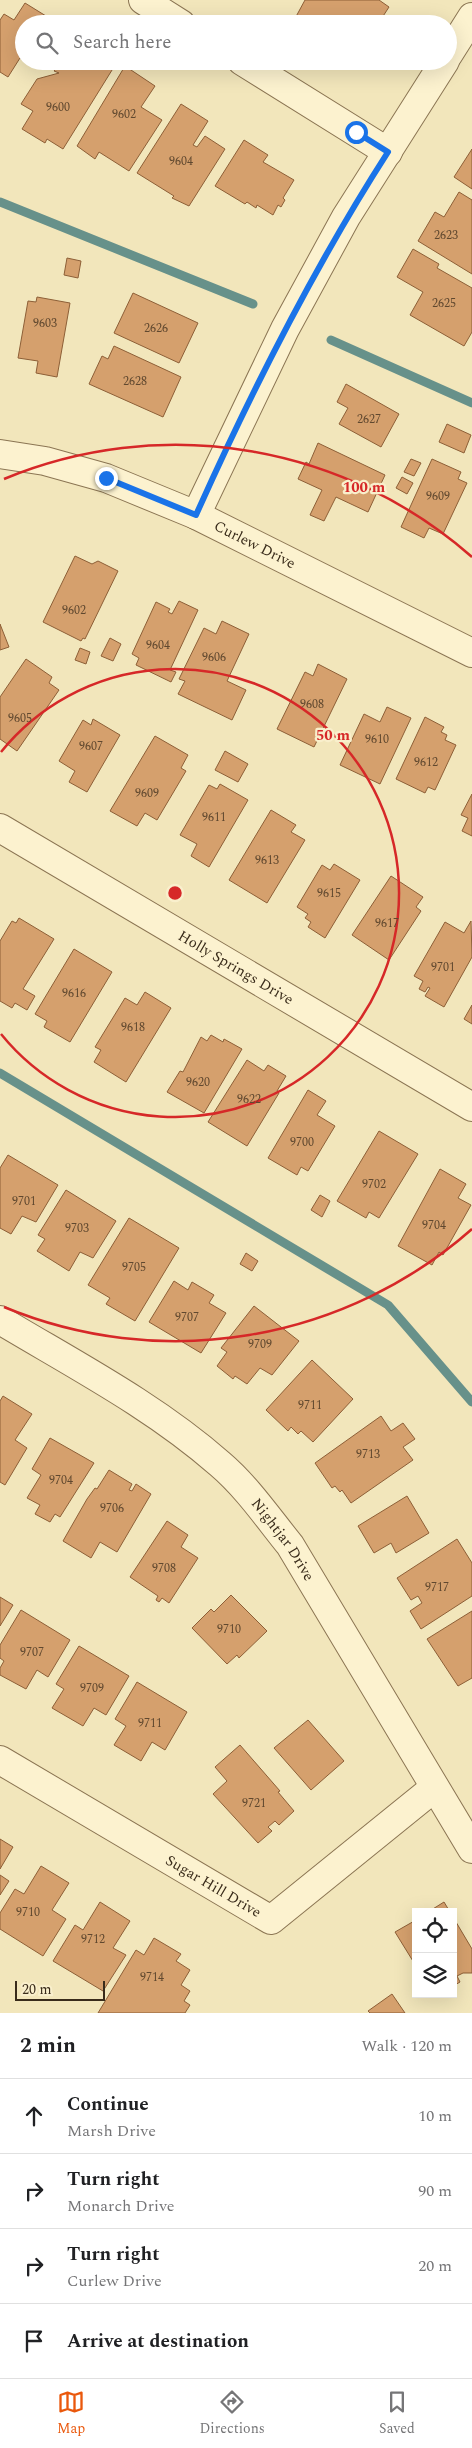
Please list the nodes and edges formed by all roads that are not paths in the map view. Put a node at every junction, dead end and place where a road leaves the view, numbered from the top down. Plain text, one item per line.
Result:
1 (143, 0) edge
2 (167, 15) edge
3 (472, 17) edge
4 (457, 41) edge
5 (256, 70) edge
6 (438, 70) edge
7 (388, 152) junction
8 (0, 454) edge
9 (196, 515) junction
10 (472, 653) edge
11 (0, 828) edge
12 (472, 1107) edge
13 (0, 1320) edge
14 (0, 1760) edge
15 (434, 1788) junction
16 (472, 1848) edge

1 - 2 street
3 - 4 street
5 - 7 street
6 - 7 street
7 - 9 street
8 - 9 street, Curlew Drive
9 - 10 street, Curlew Drive
11 - 12 street, Holly Springs Drive
13 - 15 street, Nightjar Drive
14 - 15 street, Sugar Hill Drive
15 - 16 street, Nightjar Drive

